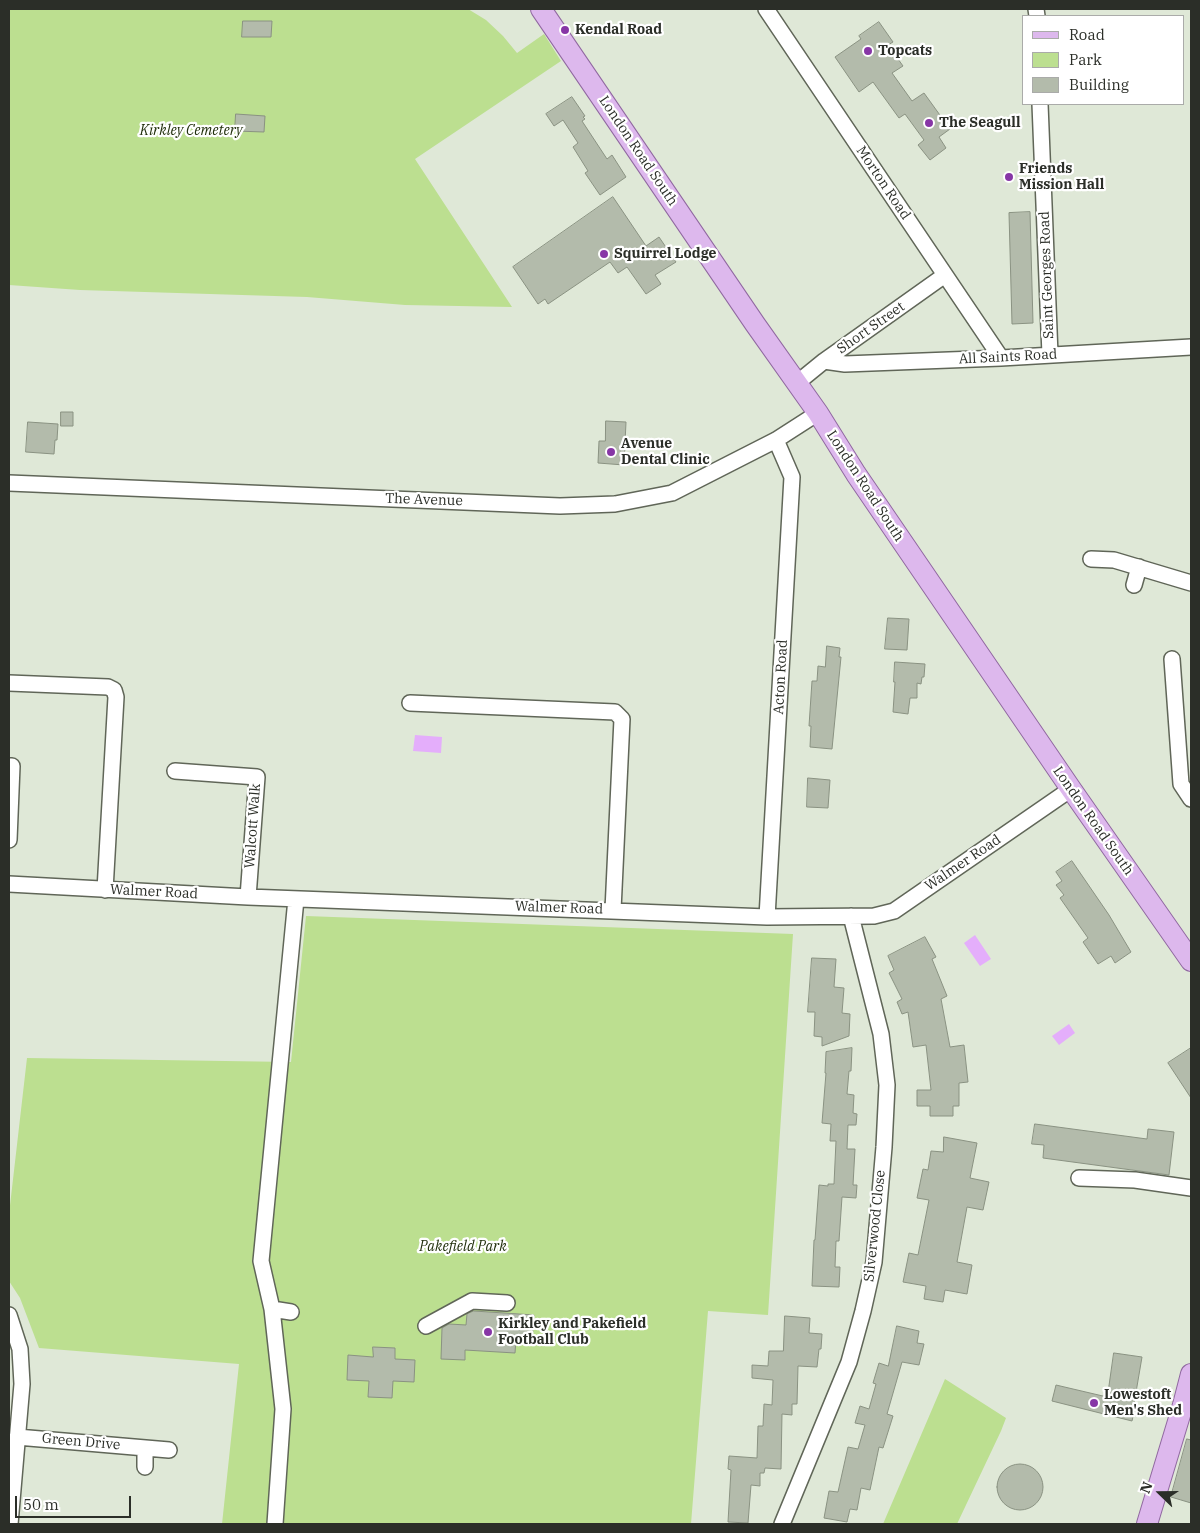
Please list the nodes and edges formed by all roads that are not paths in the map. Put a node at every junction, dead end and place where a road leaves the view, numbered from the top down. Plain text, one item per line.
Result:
1 (542, 9) edge
2 (766, 9) edge
3 (1040, 105) edge
4 (946, 275) junction
5 (1191, 347) edge
6 (1050, 355) junction
7 (1001, 358) junction
8 (824, 361) junction
9 (797, 383) junction
10 (818, 413) junction
11 (776, 440) junction
12 (9, 483) edge
13 (1091, 559) dead end
14 (1138, 567) junction
15 (1191, 583) edge
16 (1134, 585) dead end
17 (1172, 659) dead end
18 (9, 683) edge
19 (410, 703) dead end
20 (9, 766) edge
21 (175, 771) dead end
22 (1071, 789) junction
23 (1191, 799) edge
24 (9, 840) edge
25 (9, 884) edge
26 (105, 890) junction
27 (248, 897) junction
28 (296, 899) junction
29 (613, 910) junction
30 (851, 916) junction
31 (767, 917) junction
32 (1191, 961) edge
33 (1079, 1178) dead end
34 (1191, 1188) edge
35 (507, 1303) dead end
36 (272, 1309) junction
37 (291, 1312) dead end
38 (9, 1315) edge
39 (426, 1326) dead end
40 (14, 1350) edge
41 (1191, 1374) edge
42 (17, 1437) junction
43 (145, 1448) junction
44 (168, 1450) dead end
45 (145, 1467) dead end
46 (1152, 1523) edge
47 (10, 1524) edge
48 (275, 1524) edge
49 (782, 1524) edge

1 - 9 main road, London Road South
2 - 4 street, Morton Road
3 - 6 street, Saint Georges Road
4 - 7 street, Morton Road
4 - 8 street, Short Street
5 - 6 street, All Saints Road
6 - 7 street, All Saints Road
7 - 8 street, All Saints Road
8 - 9 street, Short Street
9 - 10 main road, London Road South
10 - 11 street, The Avenue
10 - 22 main road, London Road South
11 - 12 street, The Avenue
11 - 31 street, Acton Road
13 - 14 street
14 - 15 street
14 - 16 street
17 - 23 street
18 - 26 street
19 - 29 street
20 - 24 street
21 - 27 street, Walcott Walk
22 - 30 street, Walmer Road
22 - 32 main road, London Road South
25 - 26 street, Walmer Road
26 - 27 street, Walmer Road
27 - 28 street, Walmer Road
28 - 29 street, Walmer Road
28 - 36 street
29 - 31 street, Walmer Road
30 - 31 street, Walmer Road
30 - 49 street, Silverwood Close
33 - 34 street
35 - 39 street
36 - 37 street
36 - 48 street
38 - 40 street
40 - 42 street
41 - 46 main road
42 - 43 street, Green Drive
42 - 47 street
43 - 44 street, Green Drive
43 - 45 street

